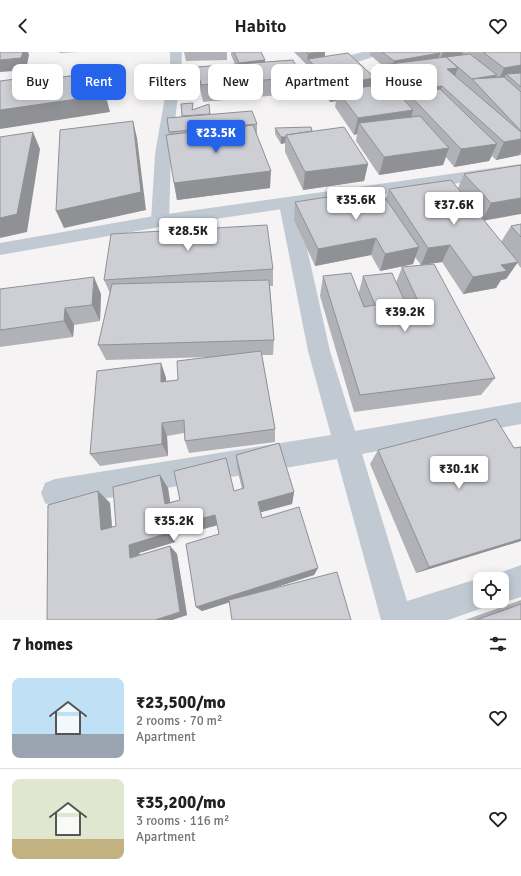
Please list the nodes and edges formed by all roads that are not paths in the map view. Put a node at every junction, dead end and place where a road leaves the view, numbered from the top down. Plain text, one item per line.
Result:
1 (176, 52) edge
2 (375, 52) edge
3 (176, 64) edge
4 (263, 76) edge
5 (171, 100) edge
6 (521, 169) edge
7 (288, 204) junction
8 (160, 221) junction
9 (0, 249) edge
10 (521, 413) edge
11 (346, 446) junction
12 (55, 493) dead end
13 (521, 581) edge
14 (509, 585) edge
15 (473, 596) edge
16 (398, 620) edge

1 - 3 street
2 - 4 street
5 - 8 street
6 - 7 street
7 - 8 street
7 - 11 street
8 - 9 street
10 - 11 street
11 - 12 street
11 - 16 street
13 - 14 street
15 - 16 street

